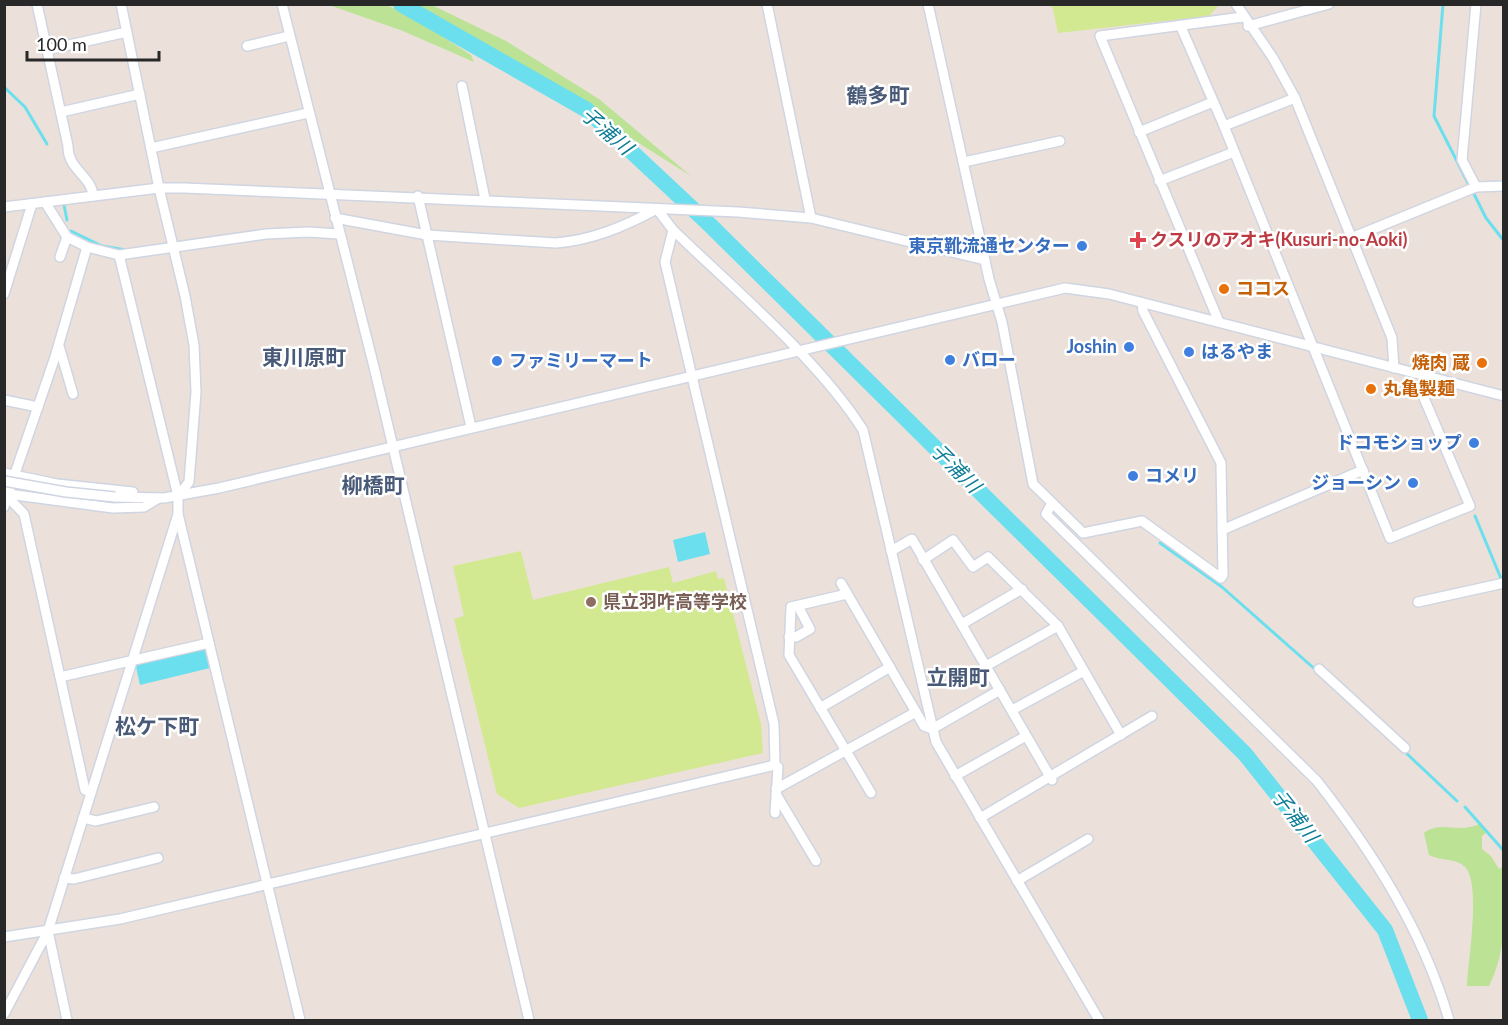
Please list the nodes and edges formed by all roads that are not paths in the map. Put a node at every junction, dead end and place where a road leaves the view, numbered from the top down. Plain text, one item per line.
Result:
1 (37, 4) edge
2 (121, 4) edge
3 (282, 4) edge
4 (767, 4) edge
5 (928, 4) edge
6 (1236, 4) edge
7 (1329, 4) edge
8 (1476, 4) edge
9 (1243, 16) junction
10 (1248, 26) junction
11 (1181, 27) junction
12 (127, 32) junction
13 (289, 36) junction
14 (247, 46) dead end
15 (47, 50) junction
16 (462, 86) dead end
17 (140, 94) junction
18 (1295, 98) junction
19 (1214, 102) junction
20 (61, 112) junction
21 (308, 113) junction
22 (1224, 126) junction
23 (1139, 132) junction
24 (1059, 141) dead end
25 (151, 148) junction
26 (1234, 152) junction
27 (964, 162) junction
28 (1159, 181) junction
29 (1503, 186) edge
30 (1476, 187) junction
31 (159, 188) junction
32 (328, 193) junction
33 (93, 196) junction
34 (418, 196) junction
35 (485, 199) junction
36 (45, 202) junction
37 (32, 204) junction
38 (4, 207) edge
39 (657, 209) junction
40 (335, 218) junction
41 (811, 218) junction
42 (673, 230) junction
43 (339, 234) junction
44 (427, 235) junction
45 (68, 237) junction
46 (1351, 238) junction
47 (173, 246) junction
48 (87, 247) junction
49 (120, 255) junction
50 (60, 257) dead end
51 (985, 260) junction
52 (4, 294) edge
53 (1142, 303) junction
54 (996, 305) junction
55 (1219, 322) junction
56 (59, 345) junction
57 (1314, 347) junction
58 (801, 350) junction
59 (1394, 368) junction
60 (693, 376) junction
61 (1425, 376) junction
62 (73, 394) dead end
63 (1503, 396) edge
64 (4, 400) edge
65 (38, 407) junction
66 (471, 427) junction
67 (393, 446) junction
68 (1363, 470) junction
69 (10, 474) edge
70 (4, 481) edge
71 (6, 494) edge
72 (178, 496) junction
73 (159, 498) junction
74 (1052, 503) junction
75 (4, 507) edge
76 (178, 514) junction
77 (1222, 530) junction
78 (891, 551) junction
79 (923, 560) junction
80 (841, 583) dead end
81 (1503, 583) edge
82 (1022, 589) junction
83 (847, 594) junction
84 (1418, 602) dead end
85 (798, 606) junction
86 (962, 624) junction
87 (1058, 626) junction
88 (789, 638) junction
89 (210, 643) junction
90 (132, 660) junction
91 (986, 666) junction
92 (890, 667) junction
93 (1319, 669) dead end
94 (1084, 671) junction
95 (60, 677) junction
96 (1000, 690) junction
97 (820, 708) junction
98 (1012, 710) junction
99 (916, 712) junction
100 (1152, 716) dead end
101 (932, 729) junction
102 (1121, 735) junction
103 (1026, 736) junction
104 (1405, 748) dead end
105 (845, 751) junction
106 (776, 765) junction
107 (955, 776) junction
108 (1051, 778) junction
109 (91, 792) junction
110 (776, 792) junction
111 (871, 793) dead end
112 (154, 807) dead end
113 (775, 813) dead end
114 (980, 818) junction
115 (83, 819) junction
116 (485, 832) junction
117 (1088, 839) dead end
118 (158, 858) dead end
119 (816, 861) dead end
120 (64, 878) junction
121 (1017, 881) junction
122 (267, 885) junction
123 (48, 931) junction
124 (4, 937) edge
125 (4, 1014) edge
126 (67, 1020) edge
127 (300, 1020) edge
128 (529, 1020) edge
129 (1099, 1020) edge
130 (1449, 1020) edge

1 - 15 street
2 - 12 street
3 - 13 street
4 - 41 street
5 - 27 street
6 - 9 street
7 - 10 street
8 - 30 street
9 - 10 street
9 - 11 street
10 - 18 street
11 - 19 street
11 - 23 street
12 - 15 street
12 - 17 street
13 - 14 street
13 - 21 street
15 - 20 street
16 - 35 street
17 - 20 street
17 - 25 street
18 - 22 street
18 - 46 street
19 - 22 street
19 - 23 street
20 - 33 street
21 - 25 street
21 - 32 street
22 - 26 street
23 - 28 street
24 - 27 street
25 - 31 street
26 - 28 street
26 - 57 street
27 - 51 street
28 - 55 street
29 - 30 street
30 - 46 street
31 - 32 street
31 - 33 street
31 - 47 street
32 - 34 street
32 - 40 street
33 - 36 street
34 - 35 street
34 - 44 street
35 - 39 street
36 - 37 street
36 - 45 street
37 - 38 street
37 - 52 street
39 - 41 street
39 - 42 street
39 - 44 street
40 - 43 street
40 - 44 street
41 - 51 street
42 - 58 street
42 - 60 street
43 - 47 street
43 - 67 street
44 - 66 street
45 - 48 street
45 - 50 street
46 - 59 street
47 - 49 street
47 - 72 street
48 - 49 street
48 - 56 street
49 - 72 street
51 - 54 street
53 - 54 street
53 - 55 street
53 - 77 street
54 - 58 street
54 - 74 street
55 - 57 street
56 - 62 street
56 - 65 street
57 - 59 street
57 - 68 street
58 - 60 street
58 - 78 street
59 - 61 street
60 - 66 street
60 - 106 street
61 - 63 street
61 - 68 street
64 - 65 street
65 - 69 street
66 - 67 street
67 - 72 street
67 - 116 street
68 - 77 street
69 - 71 street
69 - 73 street
70 - 73 street, bridge
71 - 73 street
71 - 75 street
71 - 95 street
72 - 73 street
72 - 76 street
74 - 77 street
74 - 130 street
76 - 89 street
76 - 90 street
78 - 79 street
78 - 101 street
79 - 82 street
79 - 86 street
80 - 83 street
81 - 84 street
82 - 86 street
82 - 87 street
83 - 85 street
83 - 92 street
85 - 88 street
85 - 88 street
86 - 91 street
87 - 91 street
87 - 94 street
88 - 97 street
89 - 90 street
89 - 122 street
90 - 95 street
90 - 109 street
91 - 96 street
92 - 97 street
92 - 99 street
93 - 104 street
94 - 98 street
94 - 102 street
95 - 109 street
96 - 98 street
96 - 101 street
97 - 105 street
98 - 103 street
99 - 101 street
99 - 105 street
100 - 102 street
101 - 107 street
102 - 108 street
103 - 107 street
103 - 108 street
105 - 110 street
105 - 111 street
106 - 110 street
106 - 116 street
107 - 114 street
108 - 114 street
109 - 115 street
110 - 113 street
110 - 119 street
112 - 115 street
114 - 121 street
115 - 120 street
116 - 122 street
116 - 128 street
117 - 121 street
118 - 120 street
120 - 123 street
121 - 129 street
122 - 123 street
122 - 127 street
123 - 124 street
123 - 125 street
123 - 126 street

